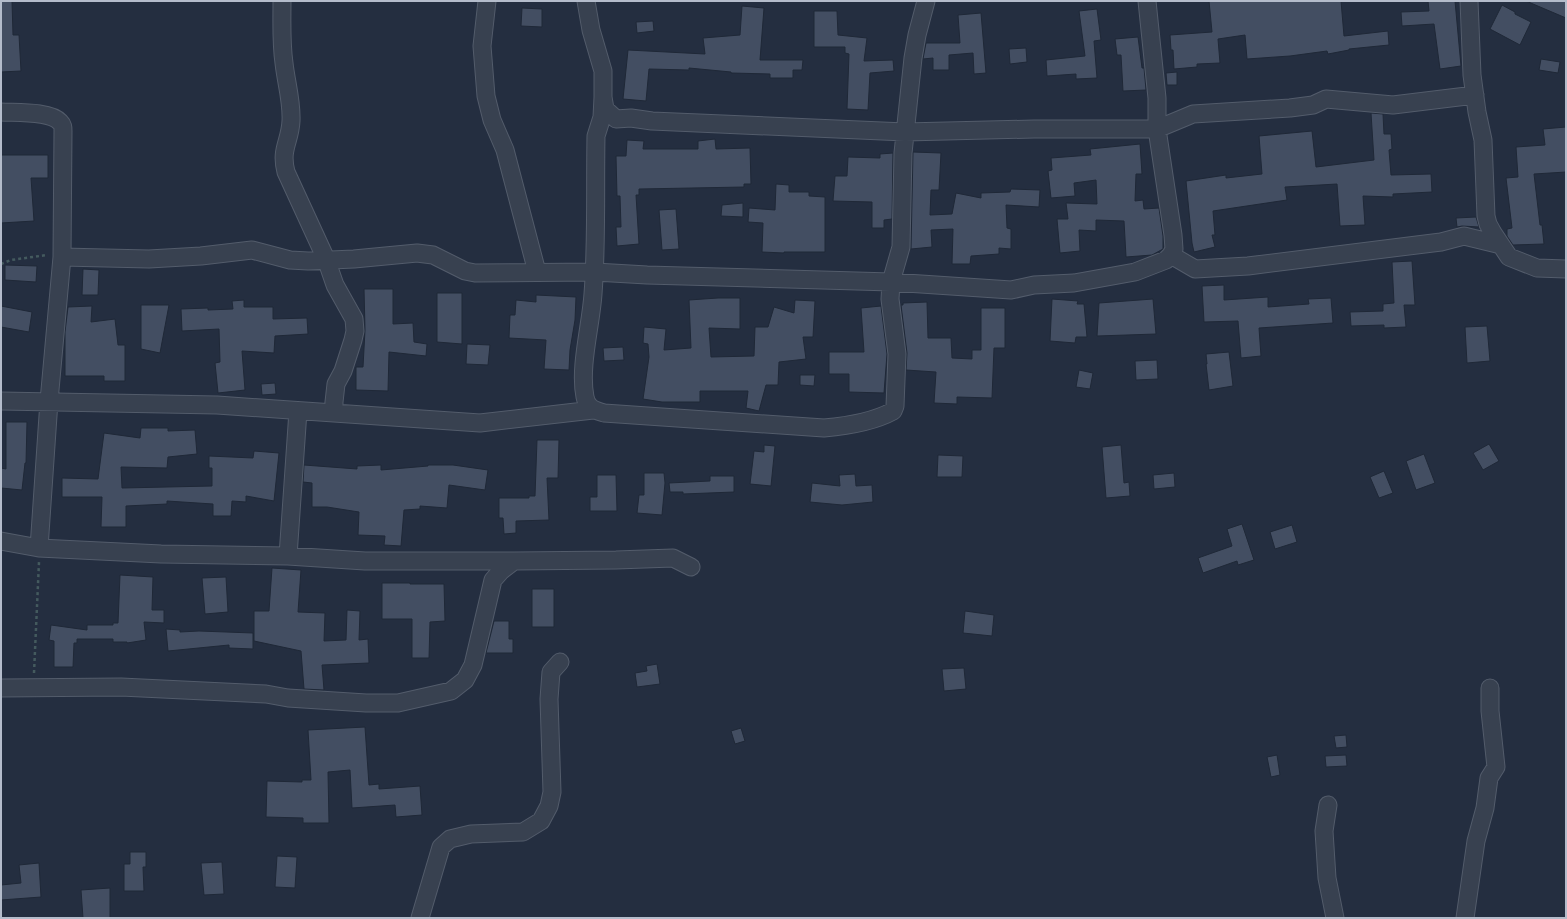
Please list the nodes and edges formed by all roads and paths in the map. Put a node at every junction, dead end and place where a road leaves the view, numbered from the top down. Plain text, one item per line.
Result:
1 (282, 1) edge
2 (487, 1) edge
3 (586, 1) edge
4 (599, 1) edge
5 (926, 1) edge
6 (1148, 1) edge
7 (1469, 1) edge
8 (590, 22) junction
9 (1475, 95) junction
10 (603, 97) junction
11 (1, 112) edge
12 (1157, 129) junction
13 (905, 132) junction
14 (1501, 245) junction
15 (1171, 255) junction
16 (62, 257) junction
17 (326, 259) junction
18 (1, 264) edge
19 (1566, 269) edge
20 (537, 272) junction
21 (595, 272) junction
22 (891, 282) junction
23 (1, 401) edge
24 (49, 401) junction
25 (593, 410) junction
26 (298, 411) junction
27 (334, 414) junction
28 (1, 541) edge
29 (39, 548) junction
30 (288, 556) junction
31 (514, 560) junction
32 (691, 566) dead end
33 (560, 662) dead end
34 (1, 688) edge
35 (34, 688) junction
36 (1490, 688) dead end
37 (1328, 805) dead end
38 (420, 918) edge
39 (1335, 918) edge
40 (1465, 918) edge

1 - 17 street
2 - 20 street
3 - 8 street
4 - 8 street
5 - 13 street
6 - 12 street
7 - 9 street
8 - 10 street
9 - 12 street
9 - 14 street
10 - 13 street
10 - 21 street
11 - 16 street
12 - 13 street
12 - 15 street
13 - 22 street
14 - 15 street
14 - 19 street
15 - 22 street
16 - 17 street
16 - 18 path
16 - 24 street
17 - 20 street
17 - 27 street
20 - 21 street
21 - 22 street
21 - 25 street
22 - 25 street
23 - 24 street
24 - 26 street
24 - 29 street
25 - 27 street
26 - 27 street
26 - 30 street
28 - 29 street
29 - 30 street
29 - 35 path
30 - 31 street
31 - 32 street
31 - 35 street
33 - 38 street
34 - 35 street
36 - 40 street
37 - 39 street

